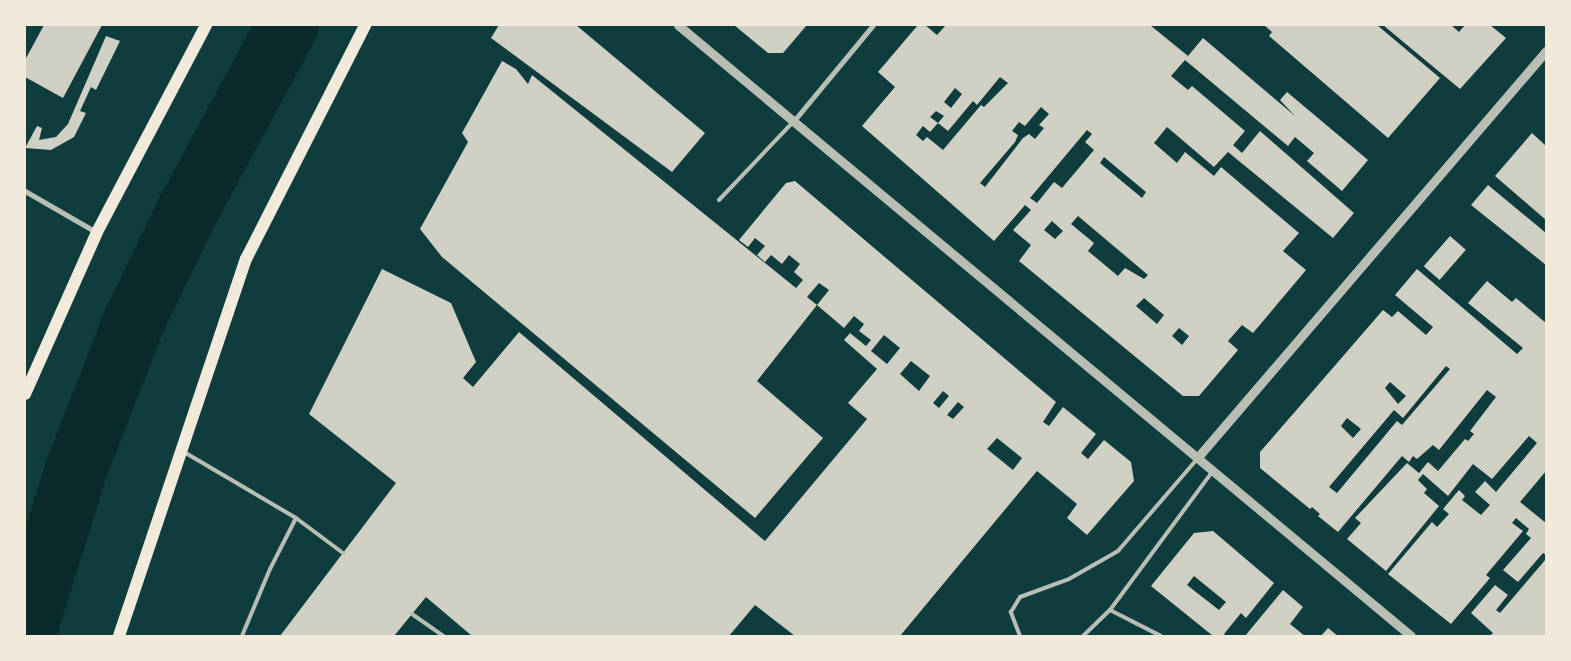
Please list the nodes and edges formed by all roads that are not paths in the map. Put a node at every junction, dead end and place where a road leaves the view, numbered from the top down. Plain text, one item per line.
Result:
1 (206, 25) edge
2 (365, 25) edge
3 (678, 25) edge
4 (873, 25) edge
5 (1546, 51) edge
6 (792, 123) junction
7 (25, 191) edge
8 (719, 200) dead end
9 (97, 232) junction
10 (25, 394) edge
11 (183, 452) junction
12 (1198, 457) junction
13 (1213, 470) junction
14 (296, 518) junction
15 (343, 553) dead end
16 (1110, 610) junction
17 (412, 614) dead end
18 (118, 636) edge
19 (242, 636) edge
20 (444, 636) edge
21 (1020, 636) edge
22 (1083, 636) edge
23 (1161, 636) edge
24 (1411, 636) edge

1 - 9 main road
2 - 11 main road
3 - 6 street
4 - 6 street
5 - 12 street
6 - 8 lane
6 - 12 street
7 - 9 street
9 - 10 main road
11 - 14 lane
11 - 18 main road
12 - 13 street
12 - 21 lane
13 - 16 lane
13 - 24 street
14 - 15 lane
14 - 19 lane
16 - 22 lane
16 - 23 lane
17 - 20 lane

